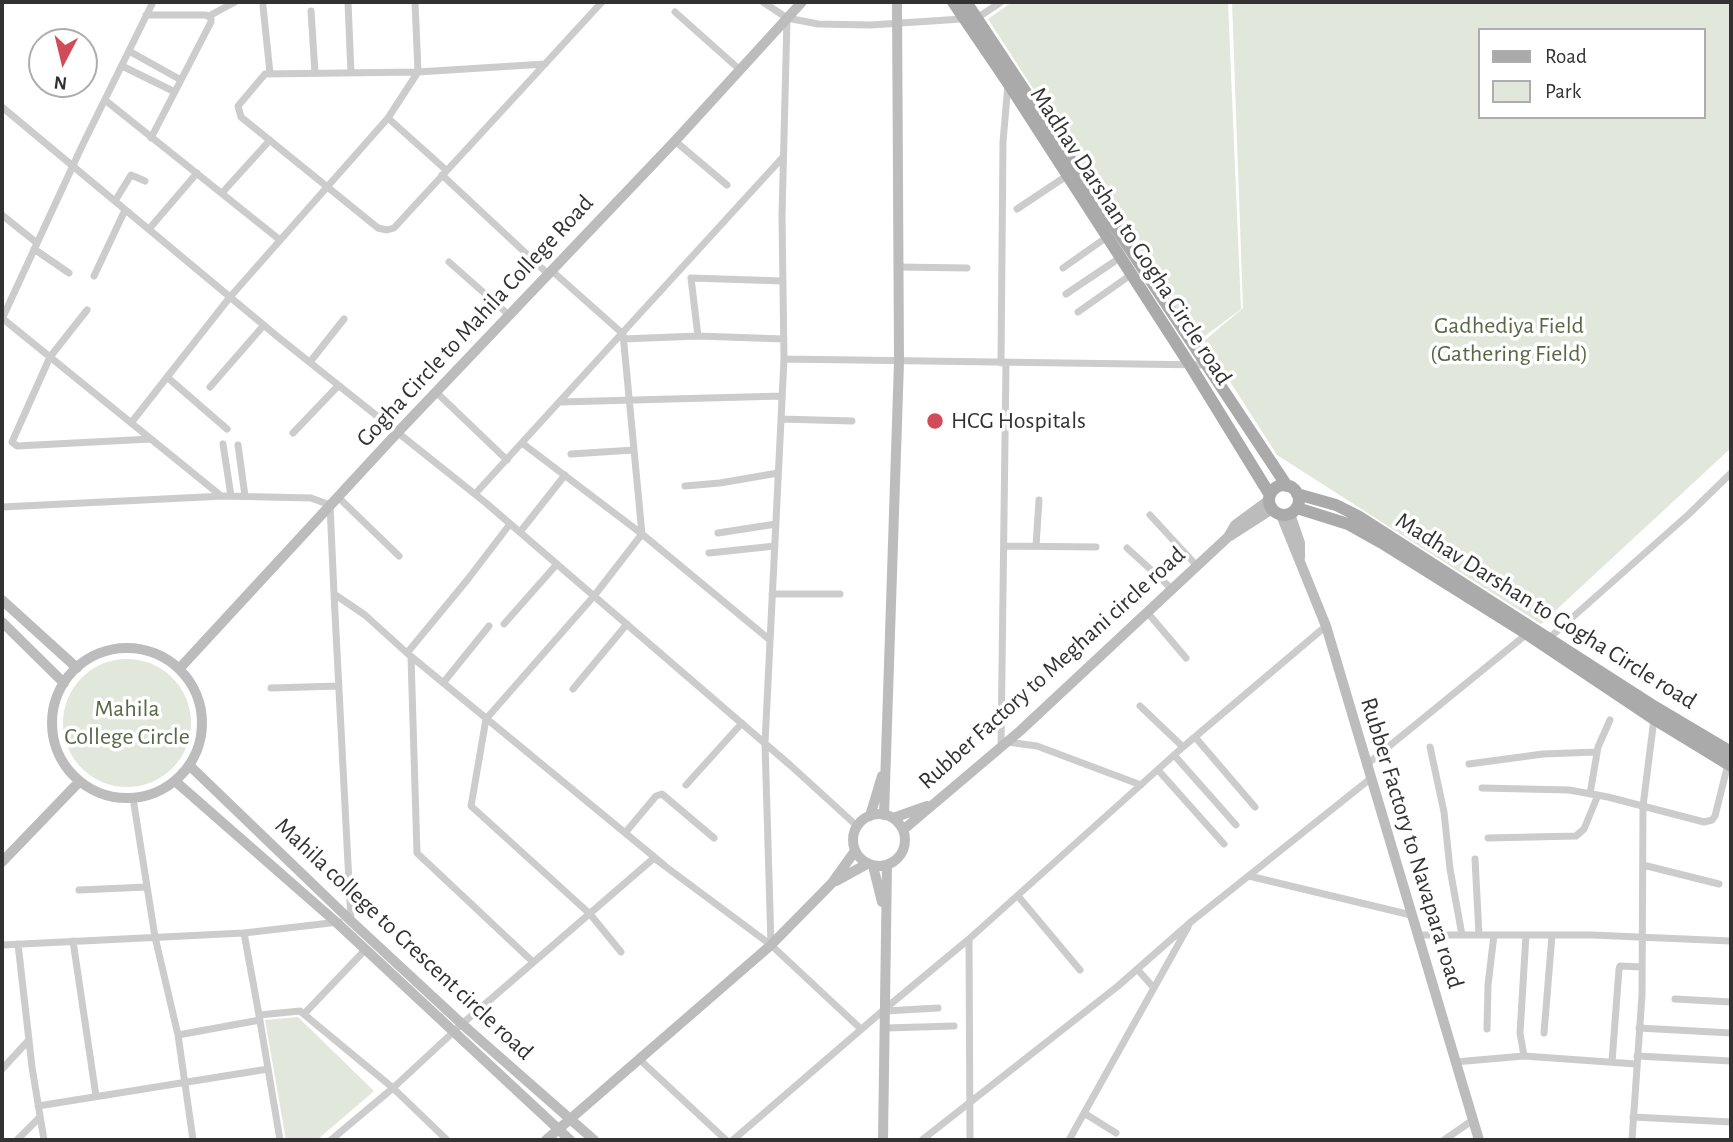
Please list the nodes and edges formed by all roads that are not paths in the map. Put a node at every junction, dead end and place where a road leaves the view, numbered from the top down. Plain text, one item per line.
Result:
1 (153, 2) edge
2 (235, 2) edge
3 (348, 2) edge
4 (415, 2) edge
5 (602, 2) edge
6 (763, 2) edge
7 (802, 2) edge
8 (897, 2) edge
9 (953, 2) edge
10 (966, 2) edge
11 (1001, 2) edge
12 (262, 6) dead end
13 (311, 11) dead end
14 (675, 12) dead end
15 (146, 15) junction
16 (209, 16) junction
17 (787, 18) junction
18 (971, 18) junction
19 (896, 24) junction
20 (129, 51) junction
21 (545, 64) junction
22 (122, 66) junction
23 (739, 69) junction
24 (1010, 69) junction
25 (418, 72) junction
26 (270, 73) junction
27 (315, 73) junction
28 (351, 73) junction
29 (181, 80) junction
30 (1009, 83) junction
31 (176, 92) junction
32 (105, 100) junction
33 (2, 107) edge
34 (388, 118) junction
35 (151, 138) junction
36 (270, 140) junction
37 (675, 141) junction
38 (783, 157) junction
39 (72, 166) junction
40 (197, 173) junction
41 (444, 173) junction
42 (1068, 175) junction
43 (145, 181) dead end
44 (727, 185) dead end
45 (327, 187) junction
46 (222, 193) junction
47 (115, 201) junction
48 (1017, 209) dead end
49 (125, 210) junction
50 (2, 215) edge
51 (149, 229) junction
52 (1107, 237) junction
53 (280, 240) junction
54 (36, 246) junction
55 (1121, 257) junction
56 (449, 262) dead end
57 (899, 267) junction
58 (967, 268) dead end
59 (1063, 268) dead end
60 (549, 272) junction
61 (69, 274) dead end
62 (1132, 274) junction
63 (94, 276) dead end
64 (783, 281) junction
65 (1066, 294) dead end
66 (230, 297) junction
67 (87, 310) dead end
68 (1078, 312) dead end
69 (3, 315) edge
70 (509, 315) junction
71 (344, 319) dead end
72 (264, 325) junction
73 (623, 336) junction
74 (698, 336) junction
75 (784, 339) junction
76 (50, 358) junction
77 (784, 359) junction
78 (310, 362) junction
79 (900, 362) junction
80 (1004, 363) junction
81 (1190, 365) junction
82 (1205, 365) junction
83 (167, 377) junction
84 (338, 386) junction
85 (210, 387) dead end
86 (436, 392) junction
87 (782, 397) junction
88 (629, 401) junction
89 (561, 402) junction
90 (781, 419) junction
91 (852, 421) dead end
92 (131, 423) junction
93 (227, 429) dead end
94 (293, 433) dead end
95 (397, 433) junction
96 (151, 439) junction
97 (522, 443) junction
98 (223, 444) dead end
99 (238, 445) dead end
100 (634, 450) junction
101 (570, 454) dead end
102 (507, 460) junction
103 (778, 473) junction
104 (1731, 473) edge
105 (565, 475) junction
106 (685, 486) dead end
107 (475, 494) junction
108 (221, 496) junction
109 (231, 496) junction
110 (245, 496) junction
111 (1039, 500) dead end
112 (334, 501) junction
113 (1283, 503) junction
114 (2, 506) edge
115 (1150, 516) dead end
116 (510, 524) junction
117 (776, 524) junction
118 (520, 532) junction
119 (718, 533) dead end
120 (642, 534) junction
121 (775, 546) junction
122 (1004, 546) junction
123 (1036, 546) junction
124 (1096, 547) dead end
125 (1127, 548) dead end
126 (709, 553) dead end
127 (399, 556) dead end
128 (557, 564) junction
129 (1197, 566) junction
130 (1172, 589) junction
131 (334, 594) junction
132 (772, 594) junction
133 (840, 594) dead end
134 (594, 596) junction
135 (2, 600) edge
136 (1147, 612) junction
137 (2, 622) edge
138 (504, 624) dead end
139 (627, 624) junction
140 (489, 626) dead end
141 (1326, 626) junction
142 (1530, 631) junction
143 (1548, 639) junction
144 (770, 640) junction
145 (409, 655) junction
146 (1186, 658) dead end
147 (76, 668) junction
148 (179, 669) junction
149 (64, 683) junction
150 (443, 683) junction
151 (339, 687) junction
152 (271, 688) dead end
153 (573, 689) dead end
154 (1140, 706) dead end
155 (1655, 713) junction
156 (486, 719) junction
157 (1610, 720) dead end
158 (742, 723) junction
159 (1195, 737) junction
160 (765, 743) junction
161 (1004, 744) junction
162 (1183, 747) junction
163 (1430, 747) dead end
164 (1596, 752) junction
165 (1174, 755) junction
166 (886, 760) junction
167 (1730, 761) edge
168 (189, 765) junction
169 (1366, 765) junction
170 (1469, 765) dead end
171 (1158, 770) junction
172 (1370, 779) junction
173 (175, 781) junction
174 (79, 782) junction
175 (686, 785) dead end
176 (1141, 785) junction
177 (1482, 788) dead end
178 (1594, 794) junction
179 (133, 799) junction
180 (933, 804) junction
181 (1643, 806) junction
182 (1255, 807) dead end
183 (870, 816) junction
184 (889, 817) junction
185 (858, 825) junction
186 (1236, 825) dead end
187 (903, 830) junction
188 (625, 833) junction
189 (714, 838) dead end
190 (1488, 838) dead end
191 (1224, 844) dead end
192 (855, 851) junction
193 (1475, 859) dead end
194 (2, 862) edge
195 (664, 865) junction
196 (870, 865) junction
197 (887, 865) junction
198 (1643, 865) junction
199 (1249, 876) junction
200 (832, 883) junction
201 (1719, 884) dead end
202 (147, 887) junction
203 (79, 891) dead end
204 (1018, 896) junction
205 (590, 914) junction
206 (886, 915) junction
207 (1411, 915) junction
208 (351, 921) junction
209 (1192, 921) junction
210 (336, 922) junction
211 (244, 933) junction
212 (1417, 935) junction
213 (1462, 935) junction
214 (1479, 935) junction
215 (1494, 935) junction
216 (1526, 935) junction
217 (1552, 935) junction
218 (155, 937) junction
219 (1642, 938) junction
220 (969, 939) junction
221 (73, 941) junction
222 (1731, 941) edge
223 (18, 944) junction
224 (2, 945) edge
225 (771, 945) junction
226 (365, 950) junction
227 (621, 952) dead end
228 (533, 962) junction
229 (1642, 967) junction
230 (1138, 969) junction
231 (1080, 970) dead end
232 (1154, 988) junction
233 (1675, 999) dead end
234 (1731, 1002) edge
235 (938, 1008) dead end
236 (886, 1009) junction
237 (304, 1014) junction
238 (259, 1017) junction
239 (462, 1024) junction
240 (954, 1026) dead end
241 (886, 1028) junction
242 (1487, 1028) dead end
243 (1639, 1028) junction
244 (860, 1029) junction
245 (453, 1032) junction
246 (1731, 1032) edge
247 (1544, 1033) dead end
248 (178, 1035) junction
249 (29, 1040) junction
250 (1524, 1056) junction
251 (639, 1059) junction
252 (1637, 1060) junction
253 (1455, 1062) junction
254 (1612, 1062) junction
255 (1731, 1062) edge
256 (4, 1064) edge
257 (268, 1069) junction
258 (185, 1082) junction
259 (393, 1088) junction
260 (96, 1096) junction
261 (971, 1102) junction
262 (38, 1106) junction
263 (1084, 1113) junction
264 (40, 1117) junction
265 (1633, 1117) junction
266 (570, 1118) junction
267 (1473, 1120) junction
268 (1731, 1122) edge
269 (558, 1129) junction
270 (1116, 1133) dead end
271 (17, 1140) edge
272 (44, 1140) edge
273 (193, 1140) edge
274 (280, 1140) edge
275 (331, 1140) edge
276 (447, 1140) edge
277 (546, 1140) edge
278 (570, 1140) edge
279 (594, 1140) edge
280 (726, 1140) edge
281 (733, 1140) edge
282 (883, 1140) edge
283 (922, 1140) edge
284 (970, 1140) edge
285 (1069, 1140) edge
286 (1444, 1140) edge
287 (1479, 1140) edge
288 (1632, 1140) edge

1 - 15 street
2 - 16 street
3 - 28 street
4 - 25 street
5 - 21 street
6 - 17 street
7 - 17 street, Gogha Circle to Mahila College Road
8 - 19 street
9 - 18 main road, Madhav Darshan to Gogha Circle road
10 - 18 main road, Madhav Darshan to Gogha Circle road
11 - 18 street
12 - 26 street
13 - 27 street
14 - 23 street
15 - 16 street
15 - 20 street
16 - 29 street
17 - 19 street
17 - 23 street, Gogha Circle to Mahila College Road
17 - 38 street
18 - 19 street
18 - 24 main road, Madhav Darshan to Gogha Circle road
18 - 30 main road, Madhav Darshan to Gogha Circle road
19 - 57 street
20 - 22 street
20 - 29 street
21 - 25 street
21 - 41 street
22 - 31 street
22 - 32 street
23 - 37 street, Gogha Circle to Mahila College Road
24 - 30 street
24 - 82 main road, Madhav Darshan to Gogha Circle road
25 - 28 street
25 - 34 street
26 - 27 street
26 - 36 street
27 - 28 street
29 - 31 street
30 - 42 main road, Madhav Darshan to Gogha Circle road
30 - 80 street
31 - 35 street
32 - 35 street
32 - 39 street
33 - 39 street
34 - 41 street
34 - 45 street
35 - 40 street
36 - 45 street
36 - 46 street
37 - 44 street
37 - 60 street, Gogha Circle to Mahila College Road
38 - 64 street
38 - 73 street
39 - 47 street
39 - 54 street
40 - 46 street
40 - 51 street
41 - 45 street
41 - 60 street
42 - 48 street
42 - 52 main road, Madhav Darshan to Gogha Circle road
43 - 47 street
45 - 53 street
46 - 53 street
47 - 49 street
49 - 51 street
49 - 63 street
50 - 54 street
51 - 66 street
52 - 55 main road, Madhav Darshan to Gogha Circle road
52 - 59 street
53 - 66 street
54 - 61 street
54 - 69 street
55 - 62 main road, Madhav Darshan to Gogha Circle road
55 - 65 street
56 - 70 street
57 - 58 street
57 - 79 street
60 - 70 street, Gogha Circle to Mahila College Road
60 - 73 street
62 - 68 street
62 - 81 main road, Madhav Darshan to Gogha Circle road
64 - 74 street
64 - 75 street
66 - 72 street
66 - 83 street
67 - 76 street
69 - 76 street
70 - 86 street, Gogha Circle to Mahila College Road
71 - 78 street
72 - 78 street
72 - 85 street
73 - 74 street
73 - 88 street
73 - 89 street
74 - 75 street
75 - 77 street
76 - 92 street
76 - 96 street
77 - 79 street
77 - 87 street
78 - 84 street
79 - 80 street
79 - 166 street
80 - 81 street
80 - 122 street
81 - 82 street
81 - 113 main road, Madhav Darshan to Gogha Circle road
82 - 113 main road, Madhav Darshan to Gogha Circle road
83 - 92 street
83 - 93 street
84 - 94 street
84 - 95 street
86 - 95 street, Gogha Circle to Mahila College Road
86 - 102 street
87 - 88 street
87 - 90 street
88 - 89 street
88 - 100 street
89 - 97 street
90 - 91 street
90 - 103 street
92 - 96 street
95 - 107 street
95 - 112 street, Gogha Circle to Mahila College Road
96 - 108 street
97 - 102 street
97 - 105 street
98 - 109 street
99 - 110 street
100 - 101 street
100 - 120 street
102 - 107 street
103 - 106 street
103 - 117 street
104 - 143 street
105 - 118 street
105 - 120 street
107 - 116 street
108 - 109 street
108 - 114 street
109 - 110 street
110 - 112 street
111 - 123 street
112 - 127 street
112 - 131 street
112 - 148 street, Gogha Circle to Mahila College Road
113 - 129 street, Rubber Factory to Meghani circle road
113 - 141 street, Rubber Factory to Navapara road
113 - 142 main road
115 - 129 street
116 - 118 street
116 - 145 street
117 - 119 street
117 - 121 street
118 - 128 street
120 - 134 street
120 - 144 street
121 - 126 street
121 - 132 street
122 - 123 street
122 - 161 street
123 - 124 street
125 - 130 street
128 - 134 street
128 - 138 street
129 - 130 street, Rubber Factory to Meghani circle road
130 - 136 street, Rubber Factory to Meghani circle road
131 - 145 street
131 - 151 street
132 - 133 street
132 - 144 street
134 - 139 street
134 - 156 street
135 - 147 street
136 - 146 street
136 - 161 street, Rubber Factory to Meghani circle road
137 - 149 street
139 - 153 street
139 - 158 street
140 - 150 street
141 - 159 street
141 - 169 street, Rubber Factory to Navapara road
142 - 143 main road, Madhav Darshan to Gogha Circle road
142 - 155 main road
142 - 169 street
143 - 155 main road, Madhav Darshan to Gogha Circle road
144 - 160 street
145 - 150 street
145 - 228 street
147 - 148 street
147 - 149 street
148 - 168 street
149 - 174 street
150 - 156 street
151 - 152 street
151 - 208 street
154 - 162 street
155 - 167 main road
155 - 181 street
156 - 188 street
156 - 205 street
157 - 164 street
158 - 160 street
158 - 175 street
159 - 162 street
159 - 182 street
160 - 185 street
160 - 225 street
161 - 176 street
161 - 180 street, Rubber Factory to Meghani circle road
162 - 165 street
163 - 213 street
164 - 170 street
164 - 178 street
165 - 171 street
165 - 186 street
166 - 183 street
166 - 184 street
167 - 181 street
168 - 173 street
168 - 208 street, Mahila college to Crescent circle road
169 - 172 street, Rubber Factory to Navapara road
171 - 176 street
171 - 191 street
172 - 199 street
172 - 207 street, Rubber Factory to Navapara road
173 - 179 street
173 - 210 street, Mahila college to Crescent circle road
174 - 179 street
174 - 194 street
176 - 204 street
177 - 178 street
178 - 181 street
178 - 190 street
179 - 202 street
180 - 184 street
180 - 187 street, Rubber Factory to Meghani circle road
181 - 198 street
183 - 184 street
183 - 185 street
184 - 187 street
185 - 192 street
187 - 197 street
188 - 189 street
188 - 195 street
192 - 196 street
192 - 200 street
193 - 214 street
195 - 205 street
195 - 225 street
196 - 197 street
196 - 200 street
196 - 206 street
197 - 206 street
198 - 201 street
198 - 219 street
199 - 207 street
199 - 209 street
200 - 225 street
202 - 203 street
202 - 218 street
204 - 220 street
204 - 231 street
205 - 227 street
205 - 228 street
206 - 236 street
207 - 212 street, Rubber Factory to Navapara road
208 - 210 street
208 - 239 street, Mahila college to Crescent circle road
209 - 230 street
209 - 232 street
210 - 211 street
210 - 226 street, Mahila college to Crescent circle road
211 - 218 street
211 - 238 street
212 - 213 street
212 - 253 street, Rubber Factory to Navapara road
213 - 214 street
214 - 215 street
215 - 216 street
215 - 242 street
216 - 217 street
216 - 250 street
217 - 219 street
217 - 247 street
218 - 221 street
218 - 248 street
219 - 222 street
219 - 229 street
220 - 236 street
220 - 261 street
221 - 223 street
221 - 260 street
223 - 224 street
223 - 249 street
225 - 244 street
225 - 251 street
226 - 237 street
226 - 245 street, Mahila college to Crescent circle road
228 - 239 street
229 - 243 street
229 - 254 street
230 - 232 street
230 - 261 street
232 - 263 street
233 - 234 street
235 - 236 street
236 - 241 street
236 - 244 street
237 - 238 street
237 - 259 street
238 - 248 street
238 - 257 street
239 - 245 street
239 - 266 street, Mahila college to Crescent circle road
240 - 241 street
241 - 282 street
243 - 246 street
243 - 252 street
244 - 281 street
245 - 259 street
245 - 269 street, Mahila college to Crescent circle road
248 - 258 street
249 - 256 street
249 - 262 street
250 - 253 street
250 - 254 street
251 - 266 street
251 - 280 street
252 - 254 street
252 - 255 street
252 - 265 street
253 - 267 street, Rubber Factory to Navapara road
257 - 258 street
257 - 274 street
258 - 260 street
258 - 273 street
259 - 275 street
259 - 276 street
260 - 262 street
261 - 283 street
261 - 284 street
262 - 264 street
263 - 270 street
263 - 285 street
264 - 271 street
264 - 272 street
265 - 268 street
265 - 288 street
266 - 269 street
266 - 279 street, Mahila college to Crescent circle road
267 - 286 street
267 - 287 street, Rubber Factory to Navapara road
269 - 277 street
269 - 278 street, Mahila college to Crescent circle road

